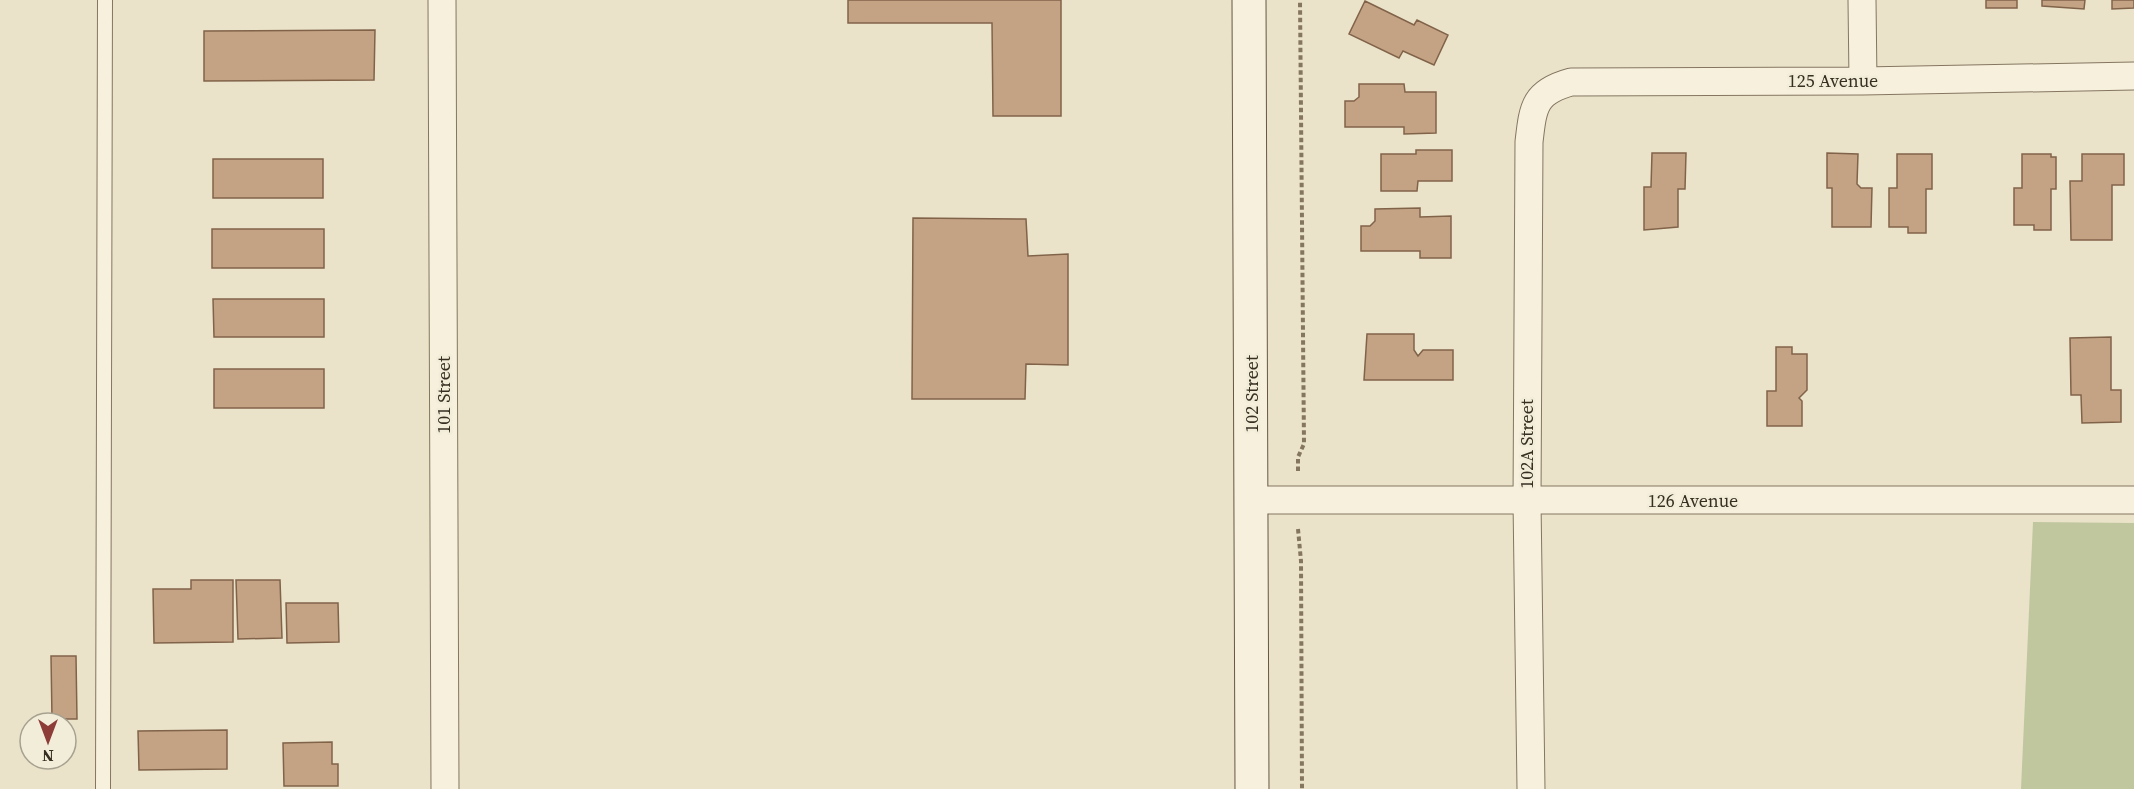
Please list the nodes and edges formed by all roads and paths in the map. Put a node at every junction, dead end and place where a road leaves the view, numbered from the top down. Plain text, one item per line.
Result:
1 (105, 0) edge
2 (442, 0) edge
3 (1249, 0) edge
4 (1300, 0) edge
5 (1862, 0) edge
6 (2134, 76) edge
7 (1863, 81) junction
8 (1538, 100) joint
9 (1252, 500) junction
10 (1298, 500) junction
11 (2134, 500) edge
12 (1527, 501) junction
13 (103, 789) edge
14 (445, 789) edge
15 (1252, 789) edge
16 (1302, 789) edge
17 (1531, 789) edge

1 - 13 lane
2 - 14 street, 101 Street
3 - 9 street, 102 Street
4 - 10 path
5 - 7 street
6 - 7 street, 125 Avenue
7 - 8 street, 125 Avenue
8 - 12 street, 102A Street
9 - 10 street, 126 Avenue
9 - 15 street, 102 Street
10 - 12 street, 126 Avenue
10 - 16 path
11 - 12 street, 126 Avenue
12 - 17 street, 102A Street

